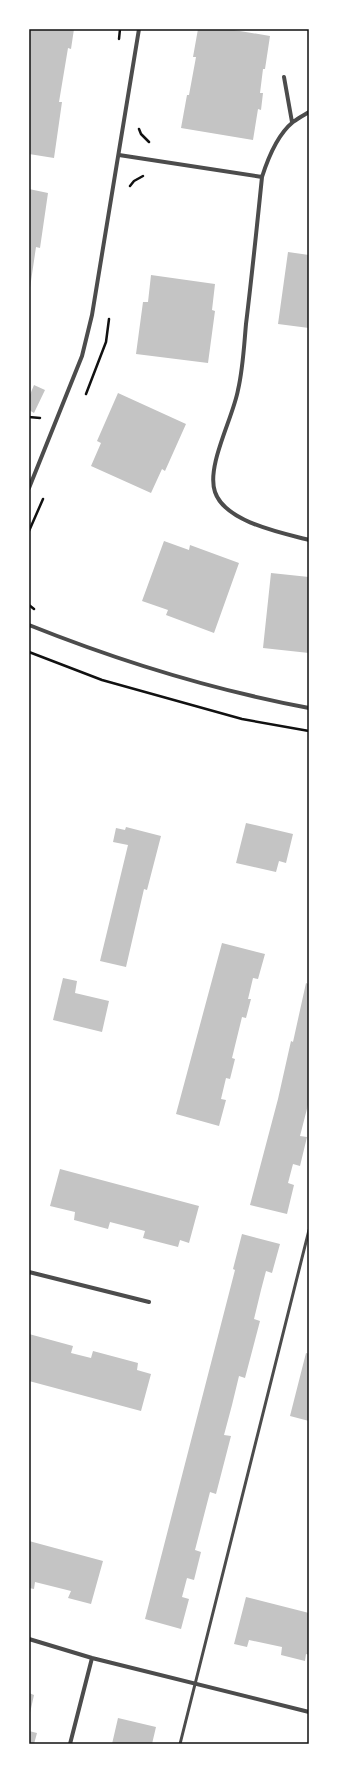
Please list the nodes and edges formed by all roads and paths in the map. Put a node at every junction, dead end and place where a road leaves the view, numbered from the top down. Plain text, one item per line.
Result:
1 (120, 29) edge
2 (139, 29) edge
3 (118, 44) dead end
4 (284, 77) dead end
5 (309, 112) edge
6 (292, 122) junction
7 (119, 155) junction
8 (262, 177) junction
9 (43, 412) dead end
10 (29, 417) edge
11 (29, 488) edge
12 (309, 540) edge
13 (29, 605) edge
14 (35, 610) dead end
15 (29, 625) edge
16 (29, 652) edge
17 (309, 708) edge
18 (309, 731) edge
19 (309, 1230) edge
20 (29, 1272) edge
21 (149, 1302) dead end
22 (29, 1639) edge
23 (92, 1658) junction
24 (195, 1684) junction
25 (309, 1712) edge
26 (70, 1744) edge
27 (180, 1744) edge

1 - 3 path
2 - 7 street
4 - 6 street
5 - 6 street
6 - 8 street
7 - 8 street
7 - 11 street
8 - 12 street
9 - 10 path
13 - 14 path
15 - 17 street
16 - 18 path
19 - 24 lane
20 - 21 street
22 - 23 street
23 - 24 street
23 - 26 street
24 - 25 street
24 - 27 lane

